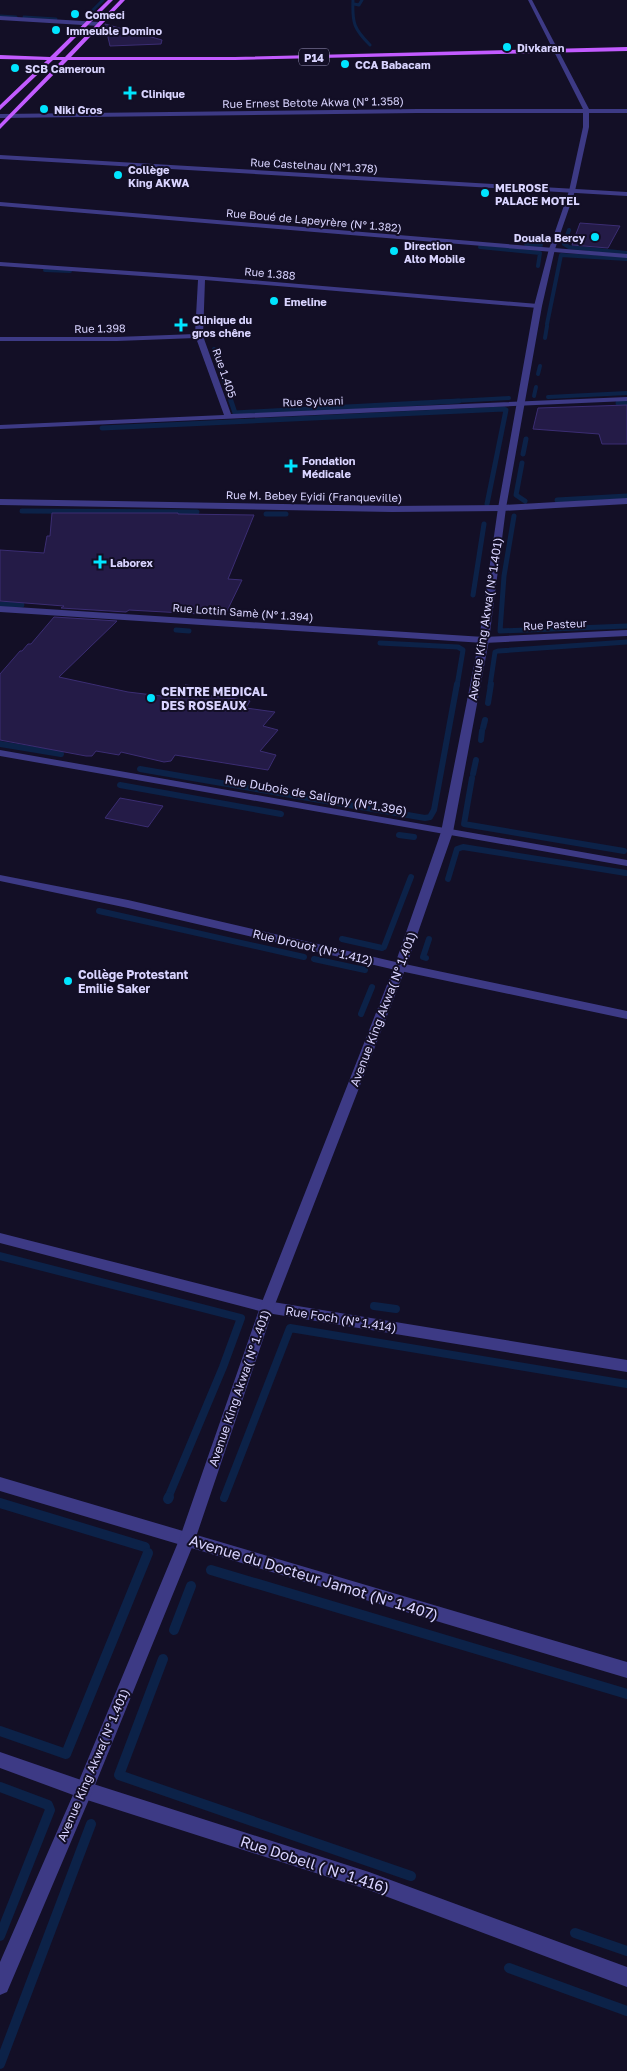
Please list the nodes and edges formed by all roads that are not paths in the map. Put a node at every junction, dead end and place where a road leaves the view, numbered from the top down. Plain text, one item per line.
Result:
1 (110, 0) edge
2 (123, 0) edge
3 (530, 0) edge
4 (0, 18) edge
5 (87, 23) junction
6 (99, 24) junction
7 (627, 49) edge
8 (558, 52) junction
9 (627, 53) edge
10 (0, 57) edge
11 (0, 61) edge
12 (49, 61) junction
13 (65, 61) junction
14 (0, 108) edge
15 (586, 110) junction
16 (627, 111) edge
17 (0, 116) edge
18 (12, 116) junction
19 (0, 127) edge
20 (0, 157) edge
21 (572, 191) junction
22 (627, 194) edge
23 (0, 204) edge
24 (552, 249) junction
25 (627, 256) edge
26 (0, 264) edge
27 (202, 278) junction
28 (538, 306) junction
29 (199, 336) junction
30 (0, 339) edge
31 (627, 398) edge
32 (520, 404) junction
33 (228, 416) junction
34 (0, 427) edge
35 (627, 501) edge
36 (0, 502) edge
37 (502, 508) junction
38 (0, 609) edge
39 (627, 633) edge
40 (484, 640) junction
41 (0, 753) edge
42 (447, 832) junction
43 (627, 863) edge
44 (0, 878) edge
45 (400, 967) junction
46 (627, 1015) edge
47 (0, 1238) edge
48 (267, 1307) junction
49 (627, 1366) edge
50 (0, 1484) edge
51 (187, 1540) junction
52 (627, 1670) edge
53 (0, 1760) edge
54 (84, 1790) junction
55 (627, 1977) edge
56 (0, 1984) edge

1 - 5 main road
2 - 6 main road
3 - 8 street, Avenue King Akwa( N° 1.401)
4 - 5 street
5 - 6 street
5 - 12 main road
6 - 13 main road
7 - 8 main road, P14
8 - 9 main road, P14
8 - 13 main road, P14
8 - 15 street, Avenue King Akwa( N° 1.401)
10 - 12 main road, P14
11 - 12 main road, P14
12 - 13 main road, P14
12 - 14 main road
13 - 18 main road
15 - 16 street, Rue Ernest Betote Akwa (N° 1.358)
15 - 18 street, Rue Ernest Betote Akwa (N° 1.358)
15 - 21 street, Avenue King Akwa( N° 1.401)
17 - 18 street, Rue Ernest Betote Akwa (N° 1.358)
18 - 19 main road
20 - 21 street, Rue Castelnau (N°1.378)
21 - 22 street, Rue Castelnau (N°1.378)
21 - 24 street, Avenue King Akwa( N° 1.401)
23 - 24 street, Rue Boué de Lapeyrère (N° 1.382)
24 - 25 street, Rue Boué de Lapeyrère (N° 1.382)
24 - 28 street, Avenue King Akwa( N° 1.401)
26 - 27 street, Rue 1.388
27 - 28 street, Rue 1.388
27 - 29 street, Rue 1.405
28 - 32 street, Avenue King Akwa( N° 1.401)
29 - 30 street, Rue 1.398
29 - 33 street, Rue 1.405
31 - 32 street, Rue Sylvani
32 - 33 street, Rue Sylvani
32 - 37 street, Avenue King Akwa( N° 1.401)
33 - 34 street, Rue Sylvani
35 - 37 street, Rue M. Bebey Eyidi (Franqueville)
36 - 37 street, Rue M. Bebey Eyidi (Franqueville)
37 - 40 street, Avenue King Akwa( N° 1.401)
38 - 40 street, Rue Lottin Samè (N° 1.394)
39 - 40 street, Rue Pasteur
40 - 42 street, Avenue King Akwa( N° 1.401)
41 - 42 street, Rue Dubois de Saligny (N°1.396)
42 - 43 street, Rue Dubois de Saligny (N°1.396)
42 - 45 street, Avenue King Akwa( N° 1.401)
44 - 45 street, Rue Drouot (N° 1.412)
45 - 46 street, Rue Drouot (N° 1.412)
45 - 48 street, Avenue King Akwa( N° 1.401)
47 - 48 street, Rue Foch (N° 1.414)
48 - 49 street, Rue Foch (N° 1.414)
48 - 51 street, Avenue King Akwa( N° 1.401)
50 - 51 street, Avenue du Docteur Jamot (N° 1.407)
51 - 52 street, Avenue du Docteur Jamot (N° 1.407)
51 - 54 street, Avenue King Akwa( N° 1.401)
53 - 54 street, Rue Dobell ( N° 1.416)
54 - 55 street, Rue Dobell ( N° 1.416)
54 - 56 street, Avenue King Akwa( N° 1.401)

